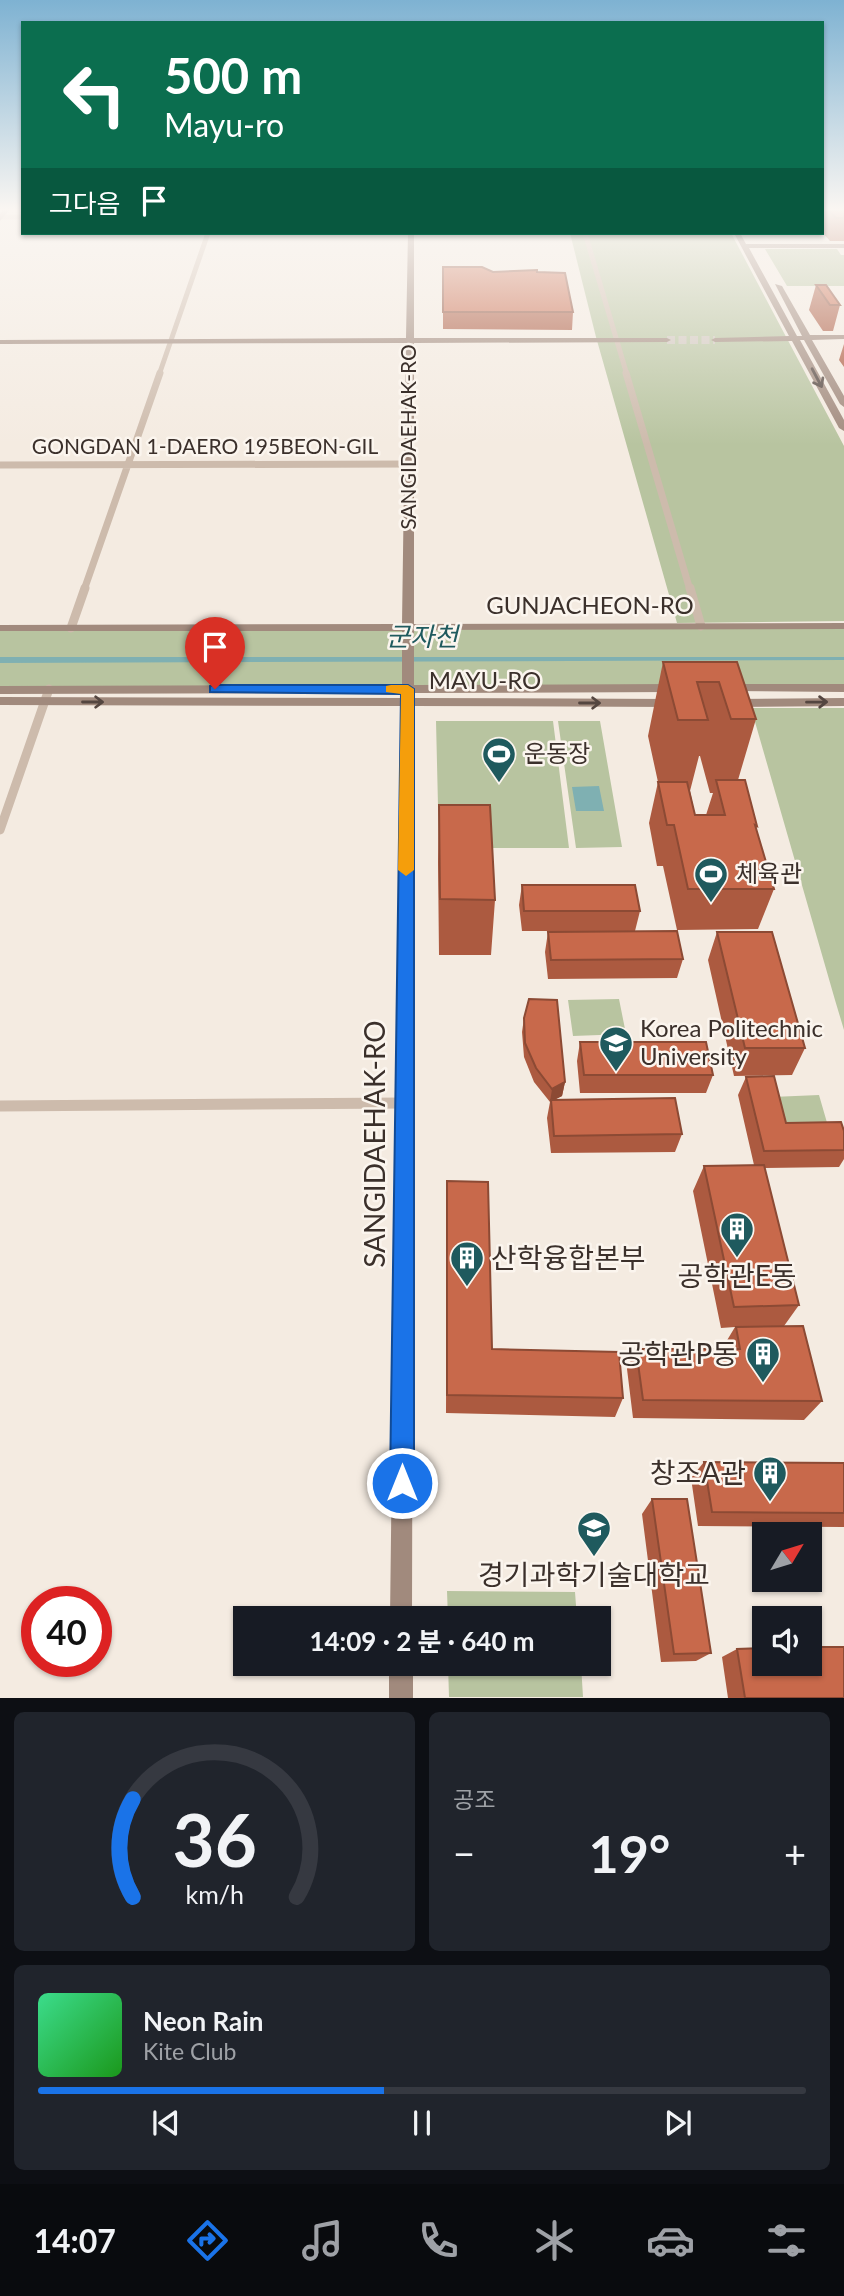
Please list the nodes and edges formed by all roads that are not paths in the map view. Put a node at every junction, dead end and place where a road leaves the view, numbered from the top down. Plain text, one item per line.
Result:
1 (189, 286) edge
2 (411, 286) edge
3 (601, 286) edge
4 (769, 286) edge
5 (774, 286) edge
6 (844, 337) edge
7 (715, 340) tunnel mouth
8 (170, 341) junction
9 (410, 341) junction
10 (617, 341) junction
11 (667, 341) tunnel mouth
12 (797, 341) junction
13 (809, 341) junction
14 (0, 342) edge
15 (844, 344) edge
16 (844, 404) edge
17 (844, 428) edge
18 (409, 464) junction
19 (127, 465) junction
20 (0, 466) edge
21 (701, 626) junction
22 (844, 626) edge
23 (408, 627) junction
24 (0, 628) edge
25 (71, 628) junction
26 (694, 688) edge
27 (721, 688) edge
28 (844, 688) edge
29 (0, 690) edge
30 (47, 695) junction
31 (407, 696) junction
32 (0, 701) edge
33 (844, 702) edge
34 (688, 703) edge
35 (714, 703) edge
36 (0, 830) edge
37 (405, 1103) junction
38 (0, 1106) edge
39 (401, 1606) edge
40 (401, 1676) edge
41 (401, 1698) edge

1 - 8 street
2 - 9 street, SANGIDAEHAK-RO
3 - 10 street
4 - 12 street
5 - 13 street
6 - 13 street
7 - 12 street
8 - 9 street
8 - 14 street
8 - 19 street
9 - 10 street
9 - 18 street, SANGIDAEHAK-RO
10 - 11 street
10 - 21 street
12 - 13 street
12 -> 17 street
13 - 15 street
13 - 16 street
18 - 19 street, GONGDAN 1-DAERO 195BEON-GIL
18 - 23 street, SANGIDAEHAK-RO
19 - 20 street, GONGDAN 1-DAERO 195BEON-GIL
19 - 25 street
21 - 22 street, GUNJACHEON-RO
21 - 23 street, GUNJACHEON-RO
23 - 25 street, GUNJACHEON-RO
23 - 31 street, SANGIDAEHAK-RO
24 - 25 street, GUNJACHEON-RO
26 - 31 street, MAYU-RO
27 - 28 street
29 - 30 street, MAYU-RO
30 - 31 street, MAYU-RO
30 - 32 street, MAYU-RO
30 - 36 street
31 -> 34 street, MAYU-RO
31 - 37 street, SANGIDAEHAK-RO
35 -> 33 street
37 - 38 street
37 - 39 street, SANGIDAEHAK-RO
40 - 41 street

